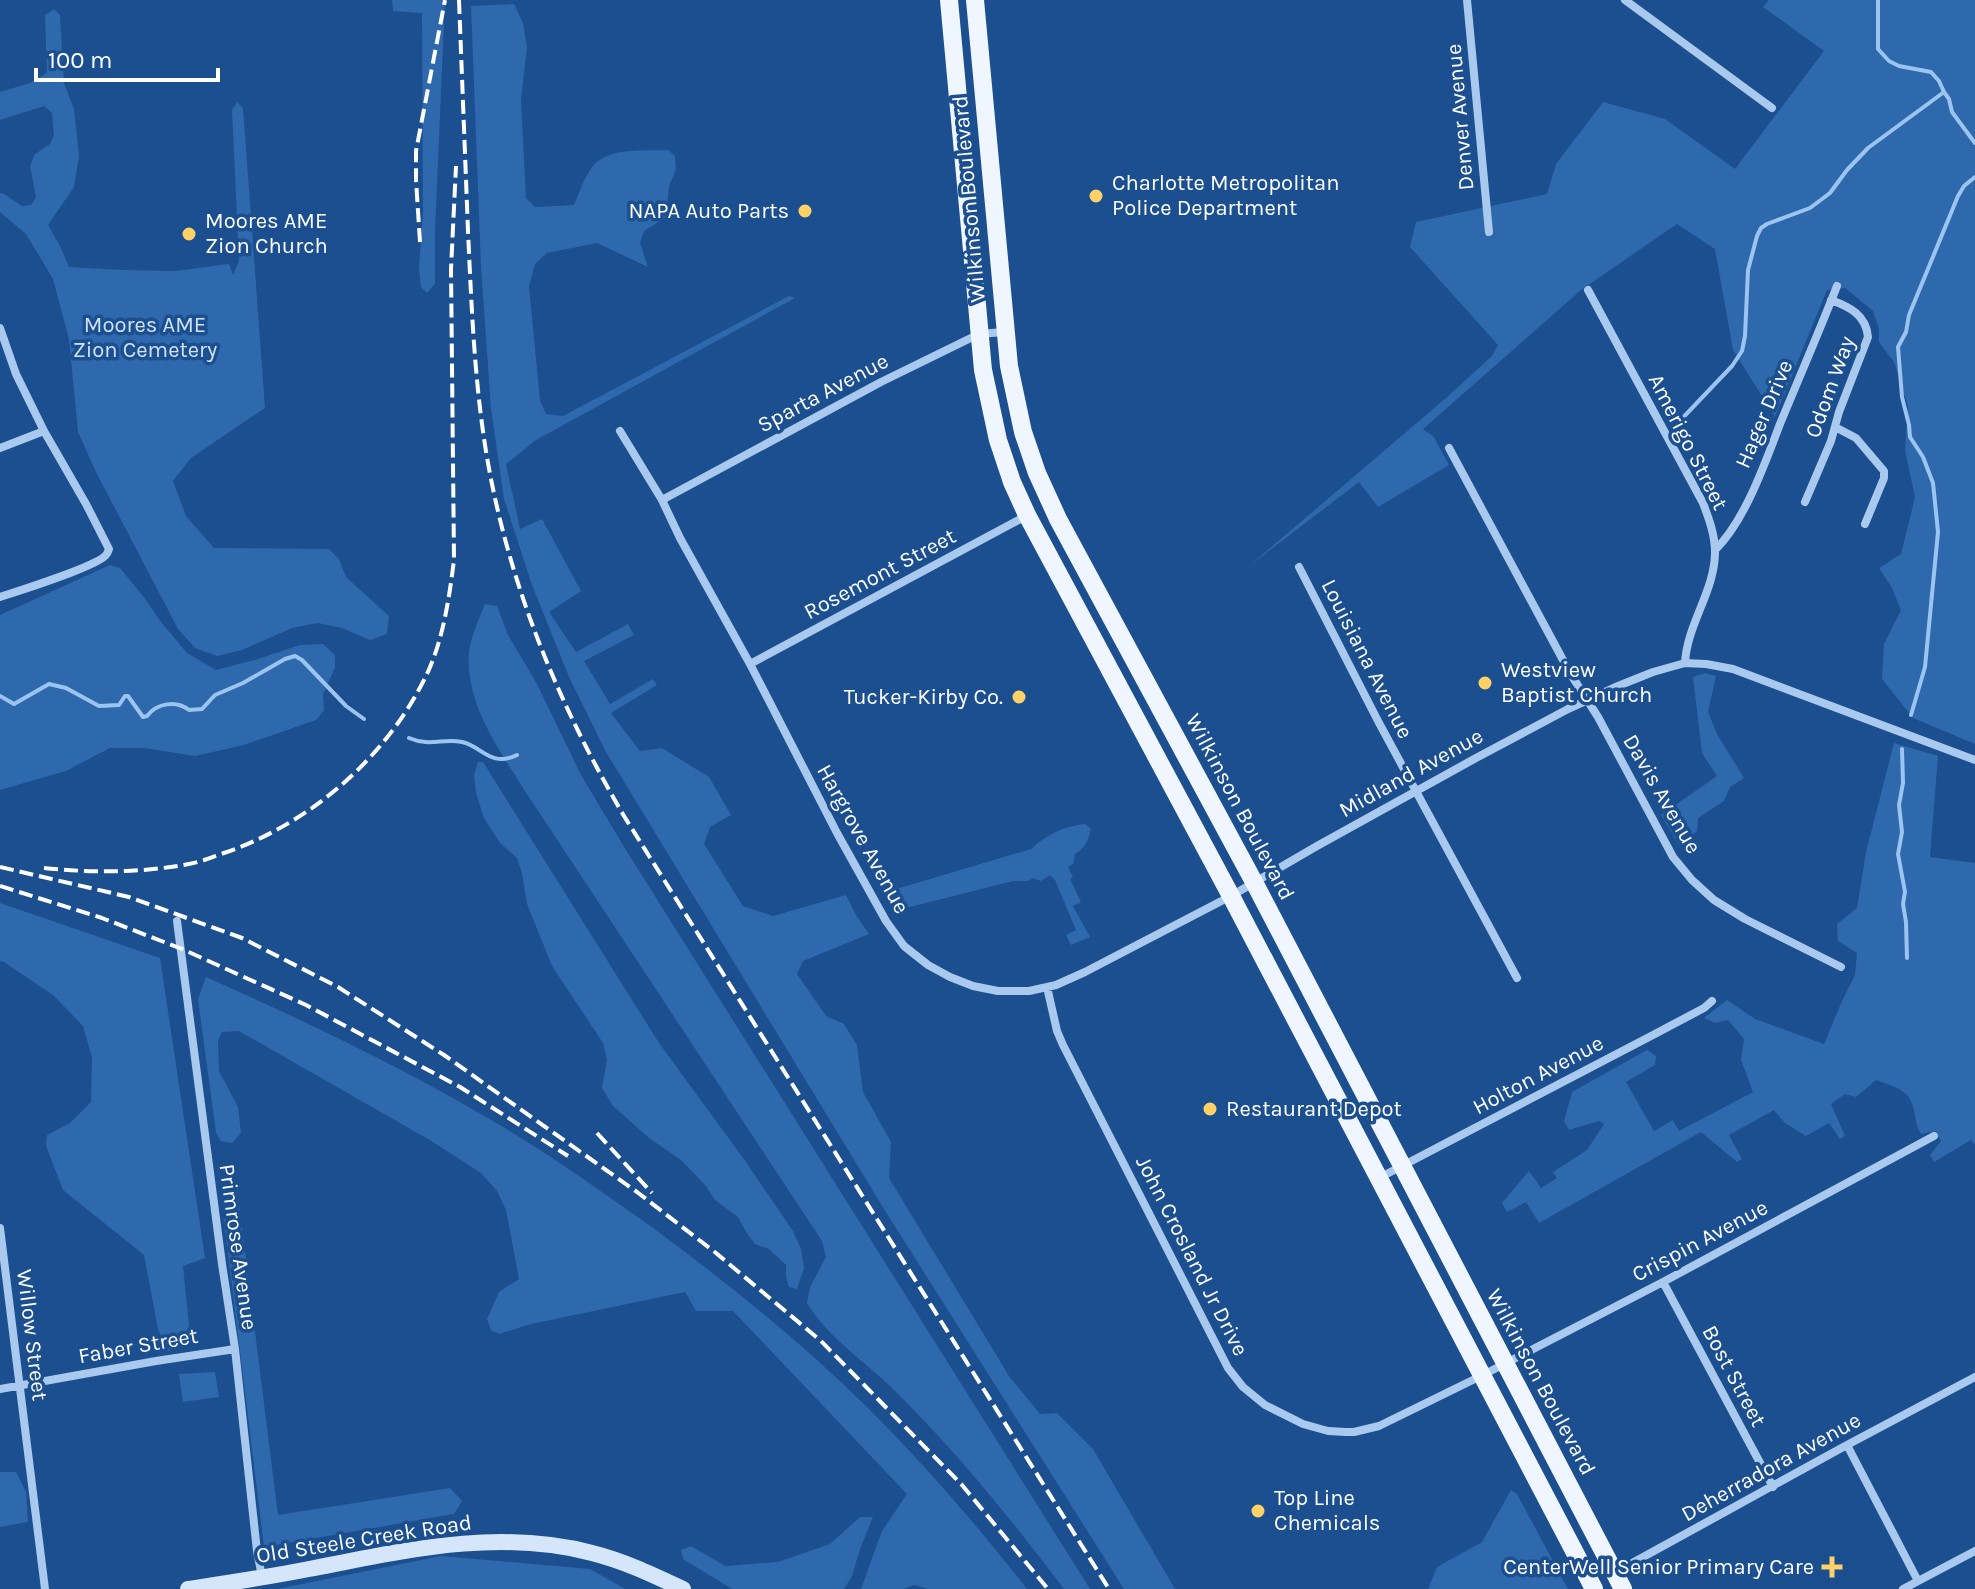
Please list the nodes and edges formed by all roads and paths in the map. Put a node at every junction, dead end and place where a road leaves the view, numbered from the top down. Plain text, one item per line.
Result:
1 (949, 0) edge
2 (975, 0) edge
3 (1467, 0) edge
4 (1625, 0) edge
5 (1772, 108) dead end
6 (1489, 232) dead end
7 (1837, 286) dead end
8 (1588, 290) dead end
9 (1831, 300) junction
10 (0, 328) edge
11 (1006, 332) junction
12 (979, 334) junction
13 (1835, 427) junction
14 (44, 431) junction
15 (620, 431) dead end
16 (0, 448) edge
17 (1449, 448) dead end
18 (662, 500) junction
19 (1805, 502) dead end
20 (1027, 515) junction
21 (1865, 524) dead end
22 (1715, 550) junction
23 (1299, 567) dead end
24 (0, 597) edge
25 (1685, 663) junction
26 (750, 664) junction
27 (1586, 700) junction
28 (1975, 760) edge
29 (1416, 791) junction
30 (1254, 882) junction
31 (1231, 896) junction
32 (177, 921) dead end
33 (1841, 967) dead end
34 (1517, 978) dead end
35 (1047, 987) junction
36 (1712, 1001) dead end
37 (1934, 1136) dead end
38 (1402, 1167) junction
39 (1379, 1179) junction
40 (0, 1228) edge
41 (1663, 1282) junction
42 (235, 1349) junction
43 (1504, 1364) junction
44 (1481, 1376) junction
45 (1975, 1377) edge
46 (21, 1385) junction
47 (0, 1389) edge
48 (1847, 1445) junction
49 (1773, 1487) junction
50 (1975, 1551) edge
51 (1581, 1564) junction
52 (262, 1577) junction
53 (1618, 1581) edge
54 (1918, 1581) junction
55 (45, 1589) edge
56 (188, 1589) edge
57 (683, 1589) edge
58 (1594, 1589) edge
59 (1903, 1589) edge

1 - 12 main road, Wilkinson Boulevard
2 - 11 main road, Wilkinson Boulevard
3 - 6 street, Denver Avenue
4 - 5 street
7 - 9 street, Hager Drive
8 - 22 street, Amerigo Street
9 - 13 street, Odom Way
9 - 22 street, Hager Drive
10 - 14 street
11 - 12 street, Sparta Avenue
11 - 30 main road, Wilkinson Boulevard
12 - 18 street, Sparta Avenue
12 - 20 main road, Wilkinson Boulevard
13 - 19 street, Odom Way
13 - 21 street
14 - 16 street
14 - 24 street
15 - 18 street, Hargrove Avenue
17 - 27 street, Davis Avenue
18 - 26 street, Hargrove Avenue
20 - 26 street, Rosemont Street
20 - 31 main road, Wilkinson Boulevard
22 - 25 street, Amerigo Street
23 - 29 street, Louisiana Avenue
25 - 27 street, Midland Avenue
25 - 28 street, Midland Avenue
26 - 35 street, Hargrove Avenue
27 - 29 street, Midland Avenue
27 - 33 street, Davis Avenue
29 - 30 street, Midland Avenue
29 - 34 street, Louisiana Avenue
30 - 31 street, Midland Avenue
30 - 38 main road, Wilkinson Boulevard
31 - 35 street, Hargrove Avenue
31 - 39 main road, Wilkinson Boulevard
32 - 42 street, Primrose Avenue
35 - 44 street, John Crosland Jr Drive
36 - 38 street, Holton Avenue
37 - 41 street, Crispin Avenue
38 - 39 street, Holton Avenue
38 - 43 main road, Wilkinson Boulevard
39 - 44 main road, Wilkinson Boulevard
40 - 46 street, Willow Street
41 - 43 street, Crispin Avenue
41 - 49 street, Bost Street
42 - 46 street, Faber Street
42 - 52 street, Primrose Avenue
43 - 44 street, Crispin Avenue
43 - 53 main road, Wilkinson Boulevard
44 - 51 main road, Wilkinson Boulevard
45 - 48 street, Deherradora Avenue
46 - 47 street, Faber Street
46 - 55 street, Willow Street
48 - 49 street, Deherradora Avenue
48 - 54 street
49 - 53 street, Deherradora Avenue
50 - 54 street
51 - 53 street
51 - 58 main road, Wilkinson Boulevard
52 - 56 main road, Old Steele Creek Road
52 - 57 main road, Old Steele Creek Road
54 - 59 street

